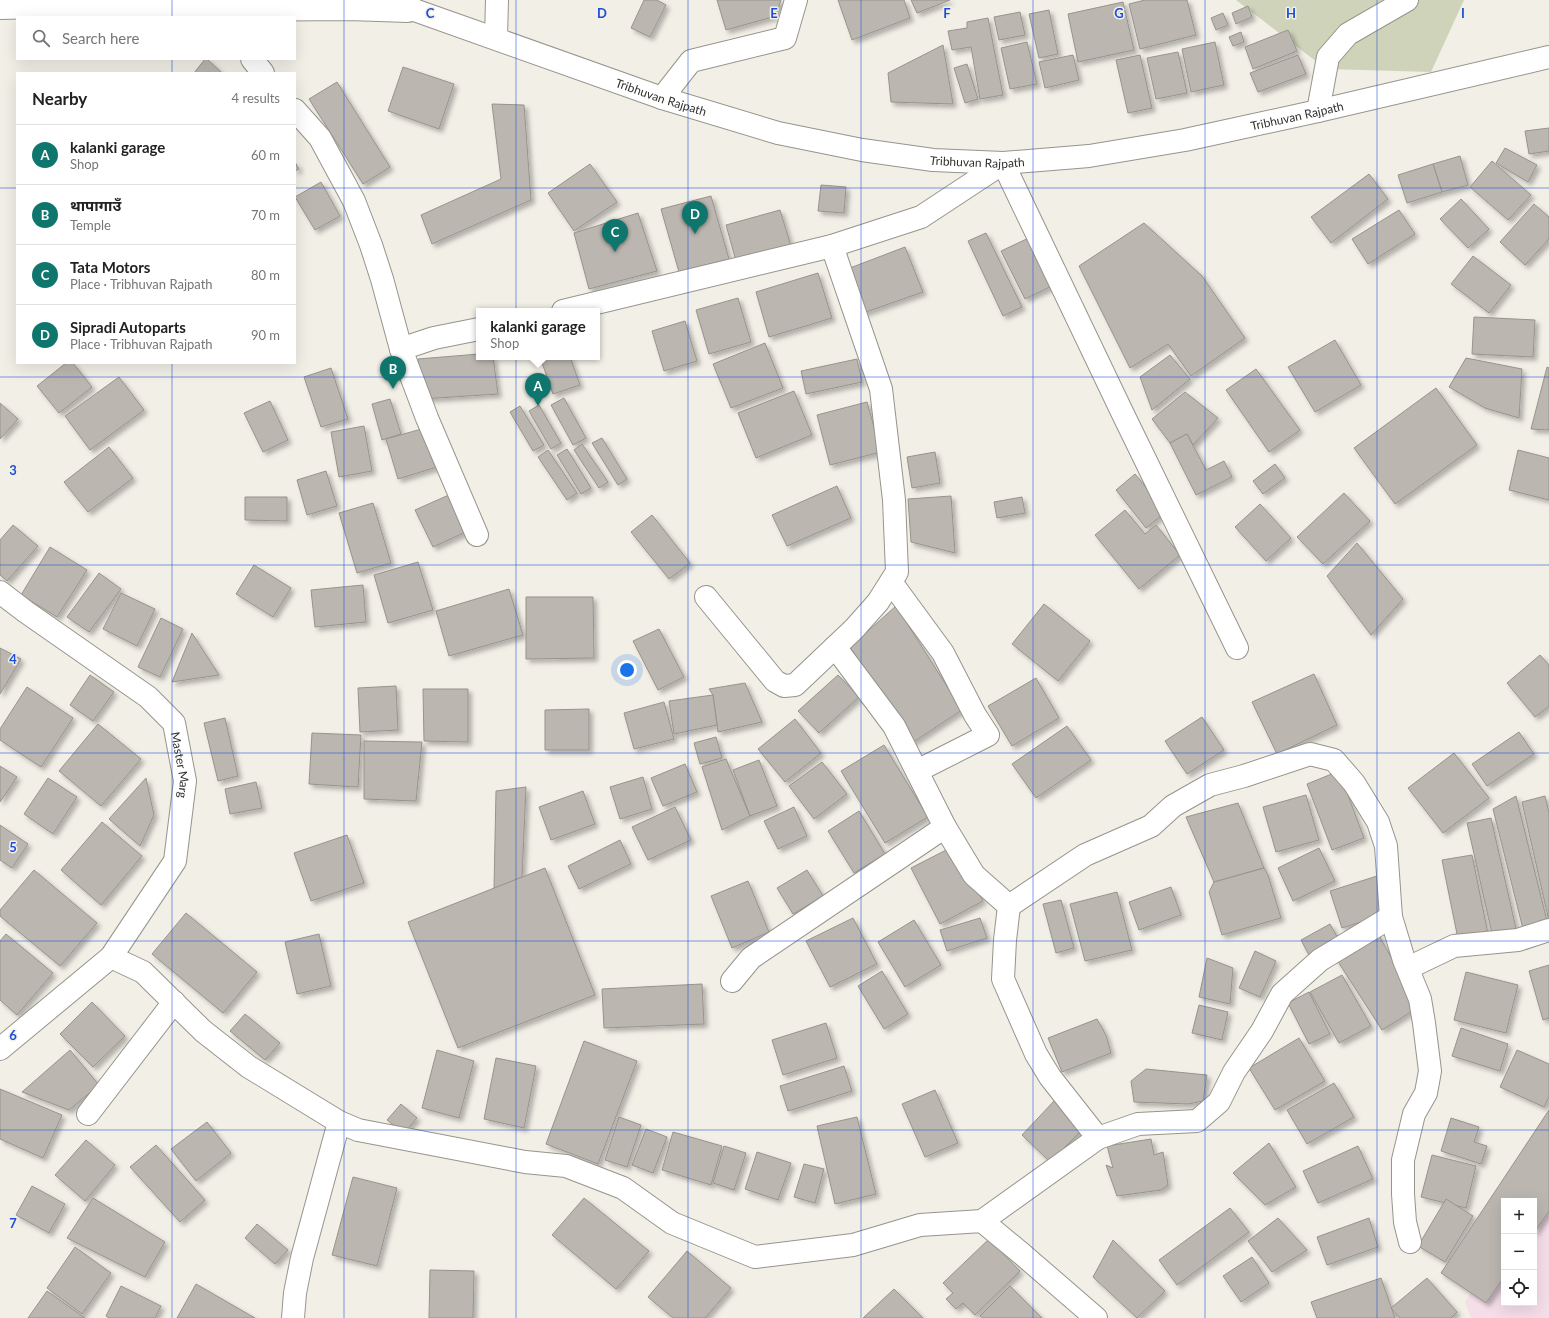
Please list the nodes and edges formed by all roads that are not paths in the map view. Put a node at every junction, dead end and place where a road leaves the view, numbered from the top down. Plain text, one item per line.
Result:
1 (390, 0) edge
2 (497, 0) edge
3 (796, 0) edge
4 (1407, 0) edge
5 (417, 5) edge
6 (0, 8) edge
7 (216, 14) edge
8 (496, 38) junction
9 (1549, 57) edge
10 (253, 60) edge
11 (262, 72) edge
12 (662, 98) junction
13 (296, 111) edge
14 (1318, 111) junction
15 (1003, 163) junction
16 (832, 246) junction
17 (575, 308) edge
18 (476, 330) edge
19 (401, 349) junction
20 (477, 535) dead end
21 (890, 582) junction
22 (0, 592) edge
23 (706, 597) dead end
24 (835, 647) junction
25 (1237, 648) dead end
26 (917, 771) junction
27 (945, 827) junction
28 (1009, 906) junction
29 (1391, 917) junction
30 (1549, 930) edge
31 (110, 957) junction
32 (1408, 968) junction
33 (732, 981) dead end
34 (174, 1002) junction
35 (0, 1049) edge
36 (88, 1114) dead end
37 (339, 1122) junction
38 (1098, 1138) junction
39 (982, 1221) junction
40 (1410, 1242) dead end
41 (293, 1318) edge
42 (1096, 1318) edge

1 - 5 main road, Tribhuvan Rajpath
2 - 8 main road
3 - 12 main road
4 - 14 main road
5 - 7 main road, Tribhuvan Rajpath
5 - 8 main road, Tribhuvan Rajpath
6 - 7 main road, Tribhuvan Rajpath
8 - 12 main road, Tribhuvan Rajpath
9 - 14 main road, Tribhuvan Rajpath
10 - 11 main road
12 - 15 main road, Tribhuvan Rajpath
13 - 19 main road
14 - 15 main road, Tribhuvan Rajpath
15 - 16 main road
15 - 25 main road
16 - 17 main road
16 - 21 main road
18 - 19 main road
19 - 20 main road
21 - 24 main road
21 - 26 main road
22 - 31 main road, Master Marg
23 - 24 main road
24 - 26 main road
26 - 27 main road
27 - 28 main road
27 - 33 main road
28 - 29 main road
28 - 38 main road
29 - 32 main road
29 - 38 main road
30 - 32 main road
31 - 34 main road
31 - 35 main road, Master Marg
32 - 40 main road
34 - 36 main road
34 - 37 main road
37 - 39 main road
37 - 41 main road
38 - 39 main road
39 - 42 main road

